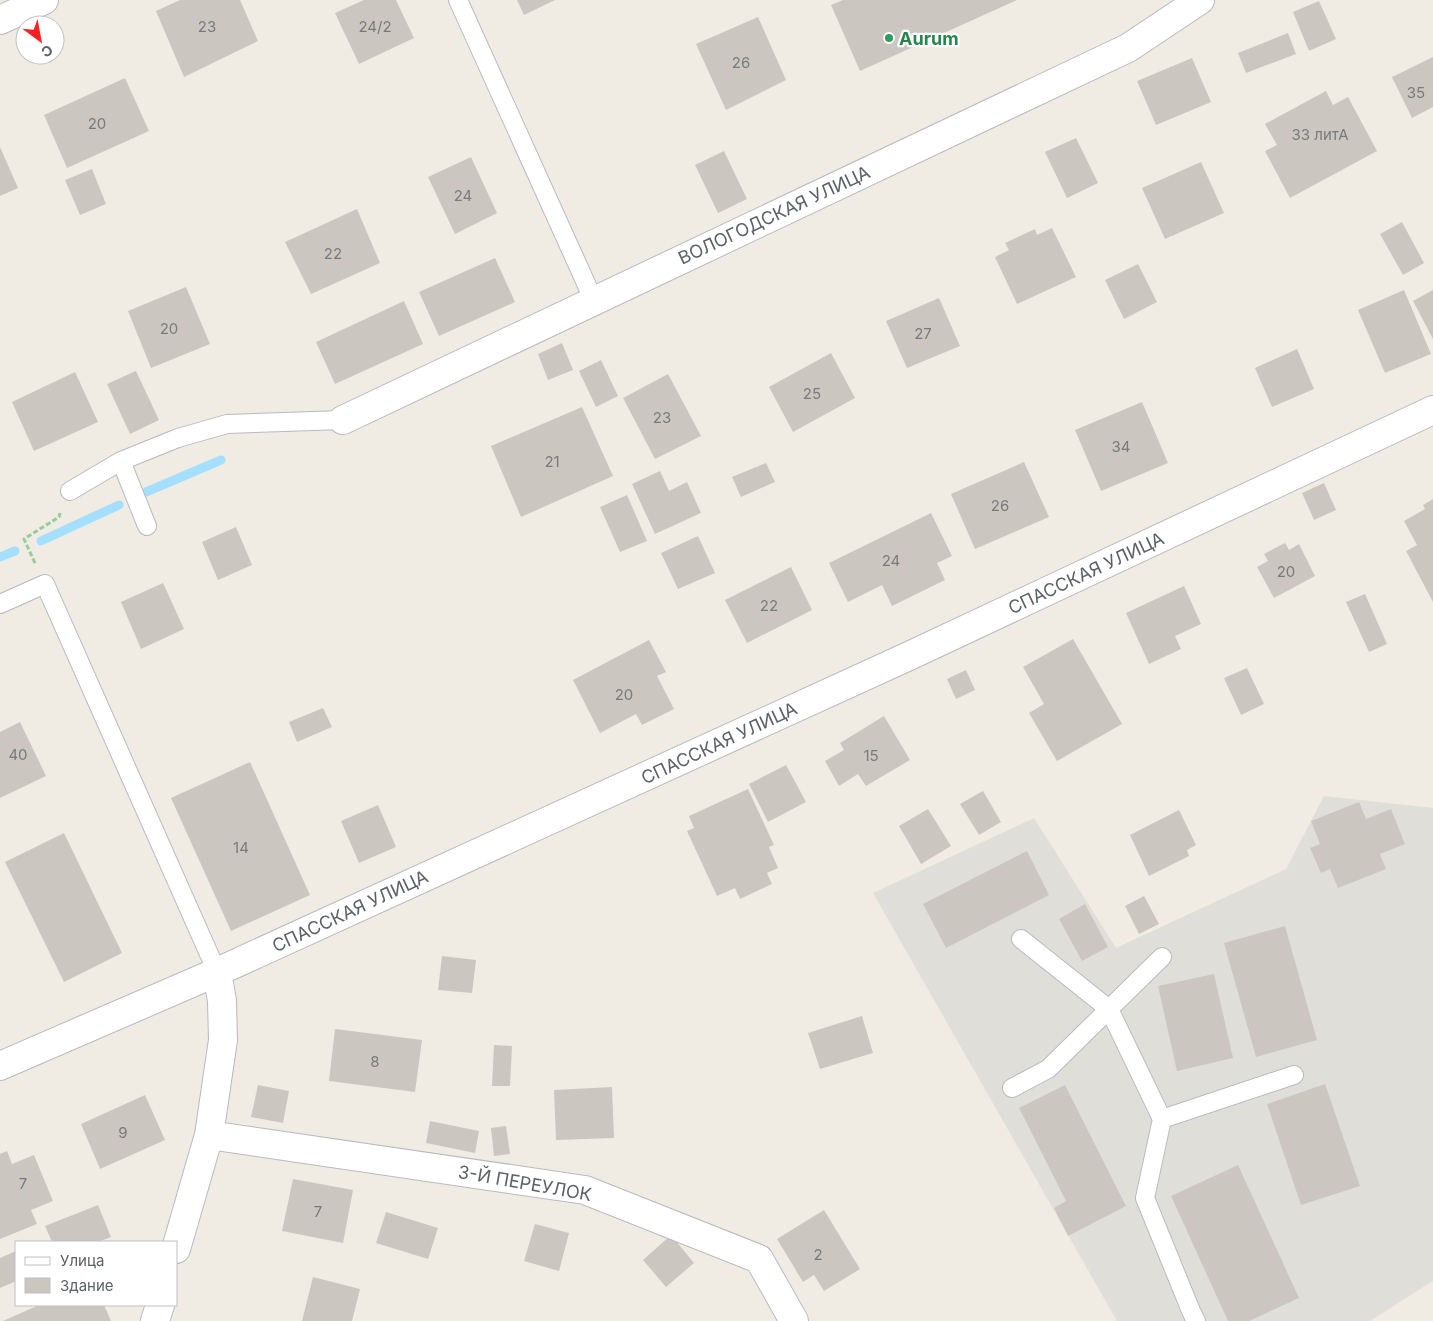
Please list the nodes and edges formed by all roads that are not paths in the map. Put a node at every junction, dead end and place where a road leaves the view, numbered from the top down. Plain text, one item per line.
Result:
1 (44, 0) edge
2 (458, 0) edge
3 (1200, 0) edge
4 (0, 20) edge
5 (594, 301) junction
6 (1433, 410) edge
7 (343, 420) joint
8 (121, 461) junction
9 (70, 491) road end
10 (147, 526) dead end
11 (0, 604) edge
12 (1021, 939) dead end
13 (1162, 957) dead end
14 (217, 972) junction
15 (1109, 1010) junction
16 (0, 1066) edge
17 (1294, 1075) dead end
18 (1012, 1088) dead end
19 (1162, 1119) junction
20 (209, 1135) junction
21 (178, 1242) edge
22 (160, 1306) edge
23 (155, 1321) edge
24 (794, 1321) edge
25 (1196, 1321) edge

1 - 4 street
2 - 5 lane
3 - 5 street, ВОЛОГОДСКАЯ УЛИЦА
5 - 7 street, ВОЛОГОДСКАЯ УЛИЦА
6 - 14 street, СПАССКАЯ УЛИЦА
7 - 8 lane
8 - 9 lane
8 - 10 lane
11 - 14 lane
12 - 15 lane
13 - 15 lane
14 - 16 street, СПАССКАЯ УЛИЦА
14 - 20 street
15 - 18 lane
15 - 19 lane
17 - 19 lane
19 - 25 lane
20 - 21 street
20 - 24 street, 3-Й ПЕРЕУЛОК
22 - 23 street

